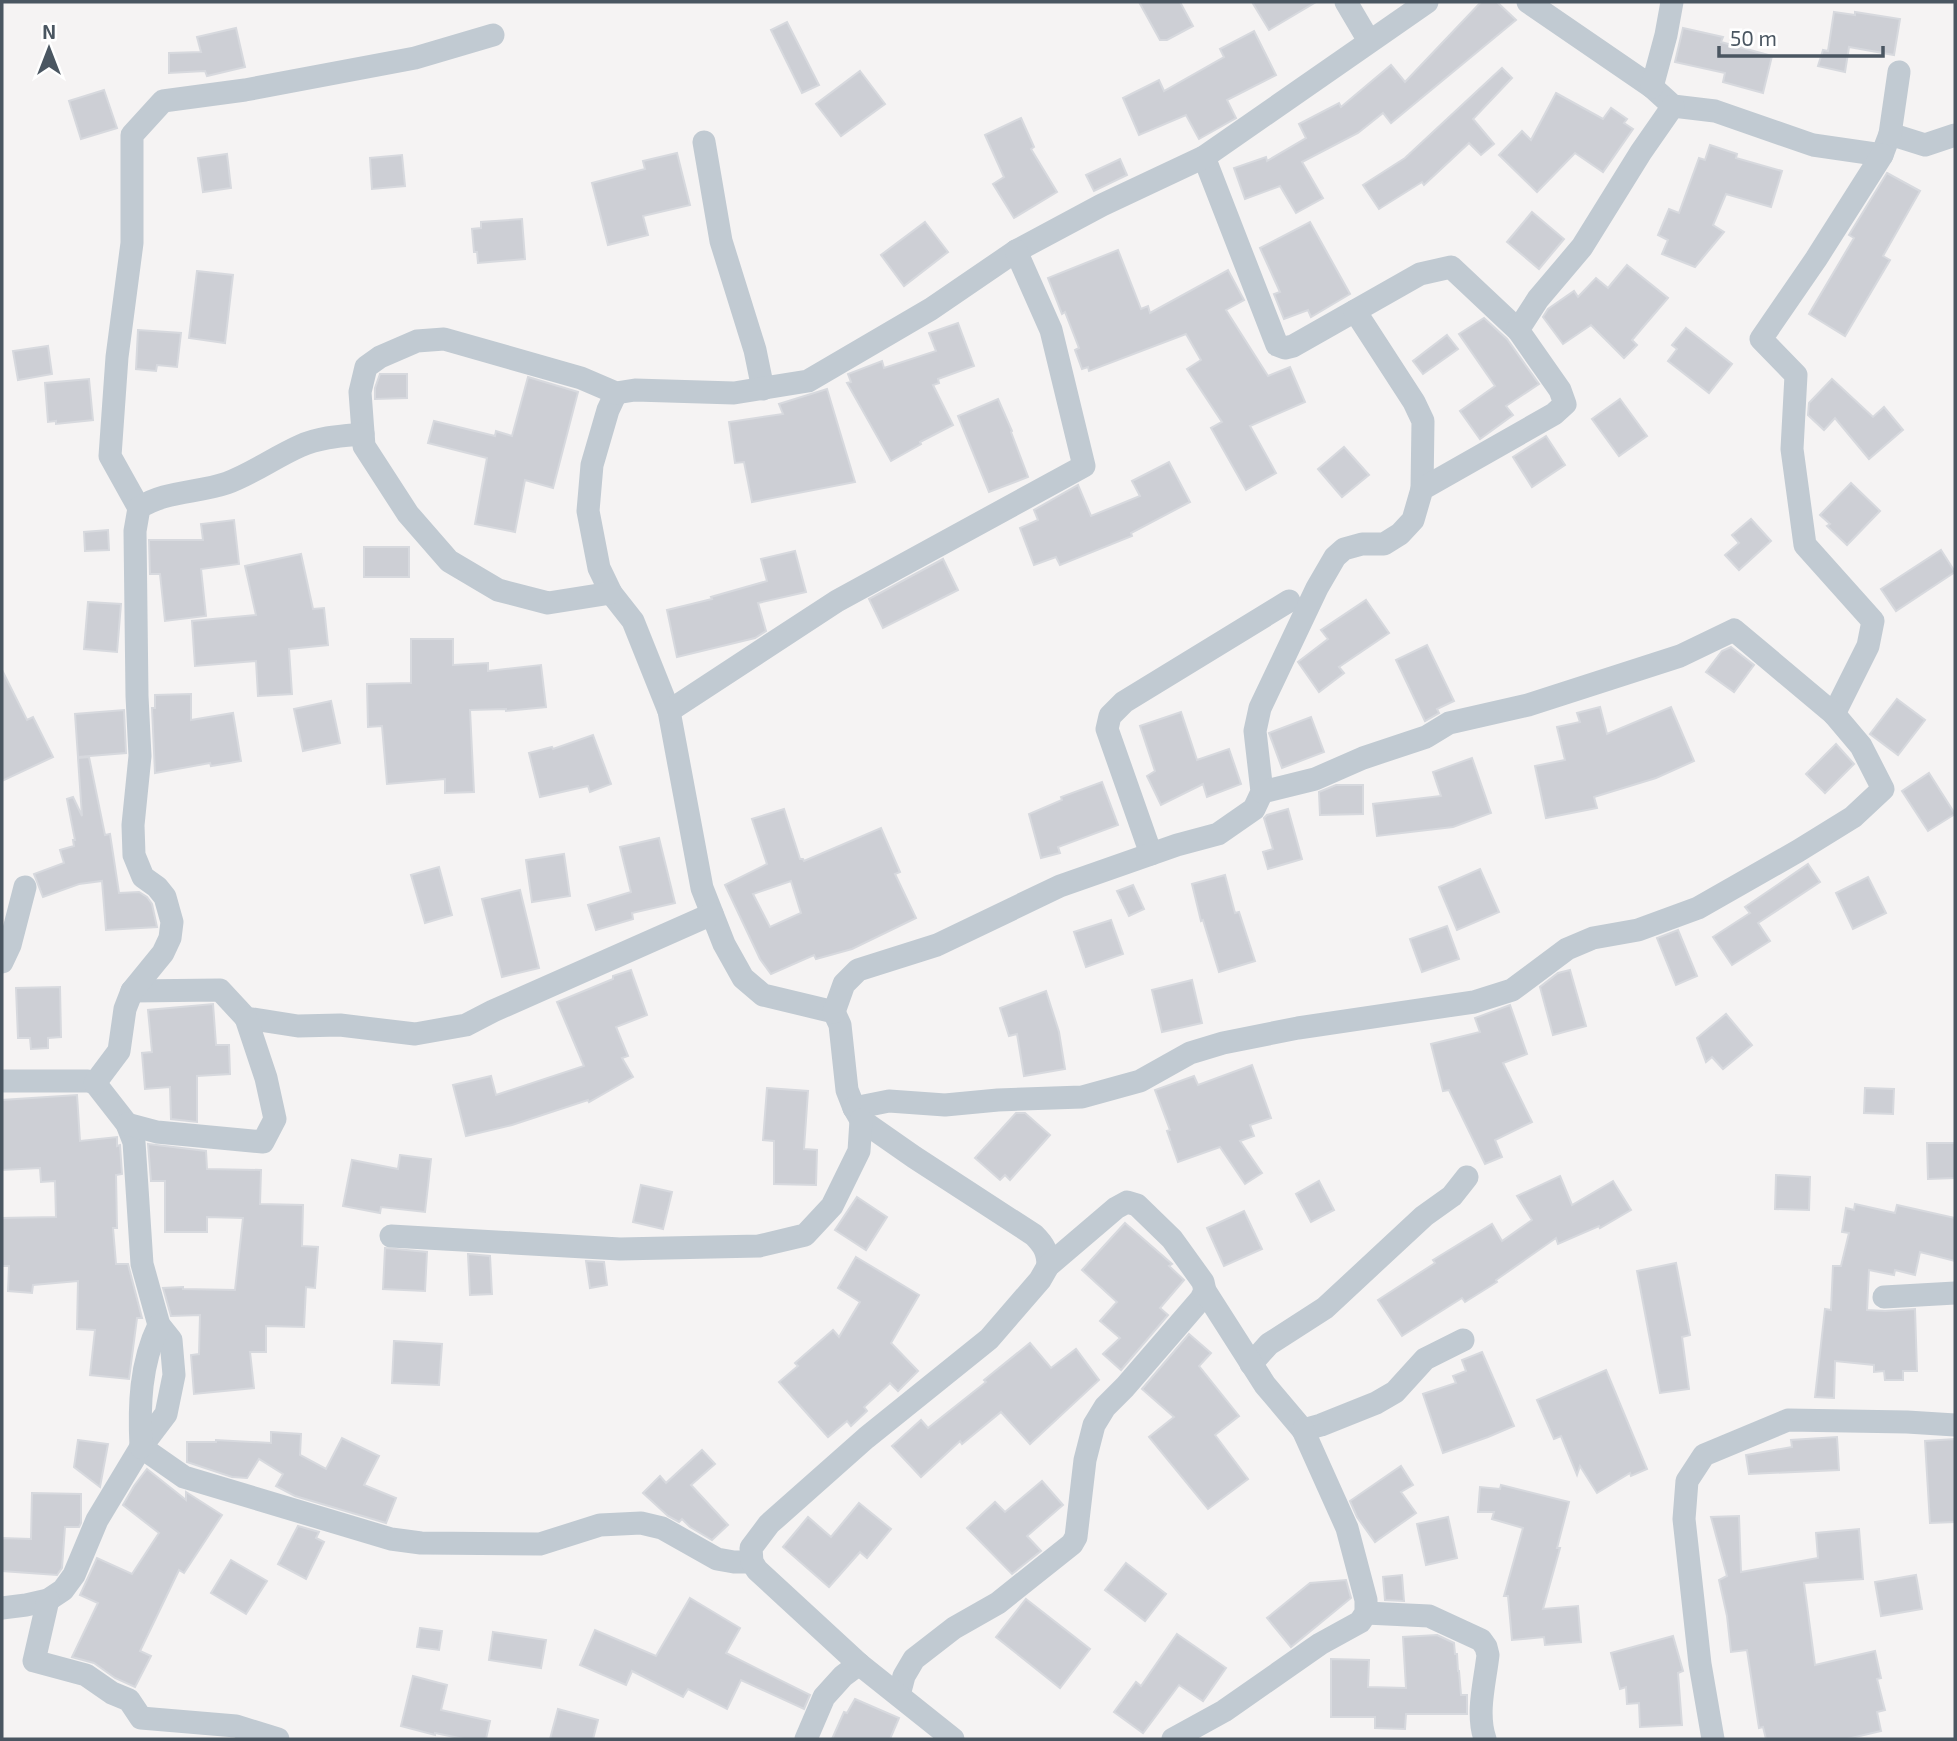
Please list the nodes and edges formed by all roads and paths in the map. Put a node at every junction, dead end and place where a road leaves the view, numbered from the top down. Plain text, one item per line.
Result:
1 (1346, 2) edge
2 (1427, 2) edge
3 (1528, 2) edge
4 (1672, 2) edge
5 (493, 35) dead end
6 (1369, 41) junction
7 (1899, 72) dead end
8 (1652, 87) junction
9 (1673, 106) junction
10 (1955, 135) edge
11 (704, 142) dead end
12 (1886, 145) junction
13 (1204, 157) junction
14 (1016, 251) junction
15 (1355, 311) junction
16 (1518, 330) junction
17 (763, 389) junction
18 (616, 393) junction
19 (363, 434) junction
20 (1422, 489) junction
21 (139, 508) junction
22 (611, 593) junction
23 (1289, 601) dead end
24 (669, 711) junction
25 (1834, 714) junction
26 (1262, 792) junction
27 (1151, 854) junction
28 (25, 887) dead end
29 (712, 914) junction
30 (2, 962) edge
31 (132, 991) junction
32 (834, 1012) junction
33 (246, 1018) junction
34 (2, 1081) edge
35 (95, 1083) junction
36 (857, 1114) junction
37 (127, 1124) junction
38 (1467, 1177) dead end
39 (391, 1236) dead end
40 (1048, 1266) junction
41 (1205, 1291) junction
42 (1955, 1293) edge
43 (1884, 1297) dead end
44 (1464, 1340) dead end
45 (1251, 1364) junction
46 (1955, 1425) edge
47 (1303, 1430) junction
48 (141, 1447) junction
49 (752, 1562) junction
50 (48, 1600) junction
51 (2, 1608) edge
52 (1366, 1613) junction
53 (859, 1664) junction
54 (900, 1695) junction
55 (278, 1739) edge
56 (806, 1739) edge
57 (953, 1739) edge
58 (1173, 1739) edge
59 (1485, 1739) edge
60 (1713, 1739) edge

1 - 6 street
2 - 6 street
3 - 8 street
4 - 8 street
5 - 21 street
6 - 13 street
7 - 12 street
8 - 9 street
9 - 12 street
9 - 16 street
10 - 12 street
11 - 17 street
12 - 25 street
13 - 14 street
13 - 15 street
14 - 17 street
14 - 24 street
15 - 16 street
15 - 20 street
16 - 20 street
17 - 18 street
18 - 19 street
18 - 22 street
19 - 21 street
19 - 22 street
20 - 26 street
21 - 31 street
22 - 24 street
23 - 27 street
24 - 29 street
25 - 26 street
25 - 36 street
26 - 27 street
27 - 32 street
28 - 30 street
29 - 32 street
29 - 33 street
31 - 33 street
31 - 35 street
32 - 36 street
33 - 37 street
34 - 35 street
35 - 37 street
36 - 39 street
36 - 40 street
37 - 48 street
38 - 45 street
40 - 41 street
40 - 49 street
41 - 45 street
41 - 54 street
42 - 43 street
44 - 47 street
45 - 47 street
46 - 60 street
47 - 52 street
48 - 49 street
48 - 50 street
49 - 53 street
50 - 51 street
50 - 55 street
52 - 58 street
52 - 59 street
53 - 54 street
53 - 56 street
54 - 57 street

